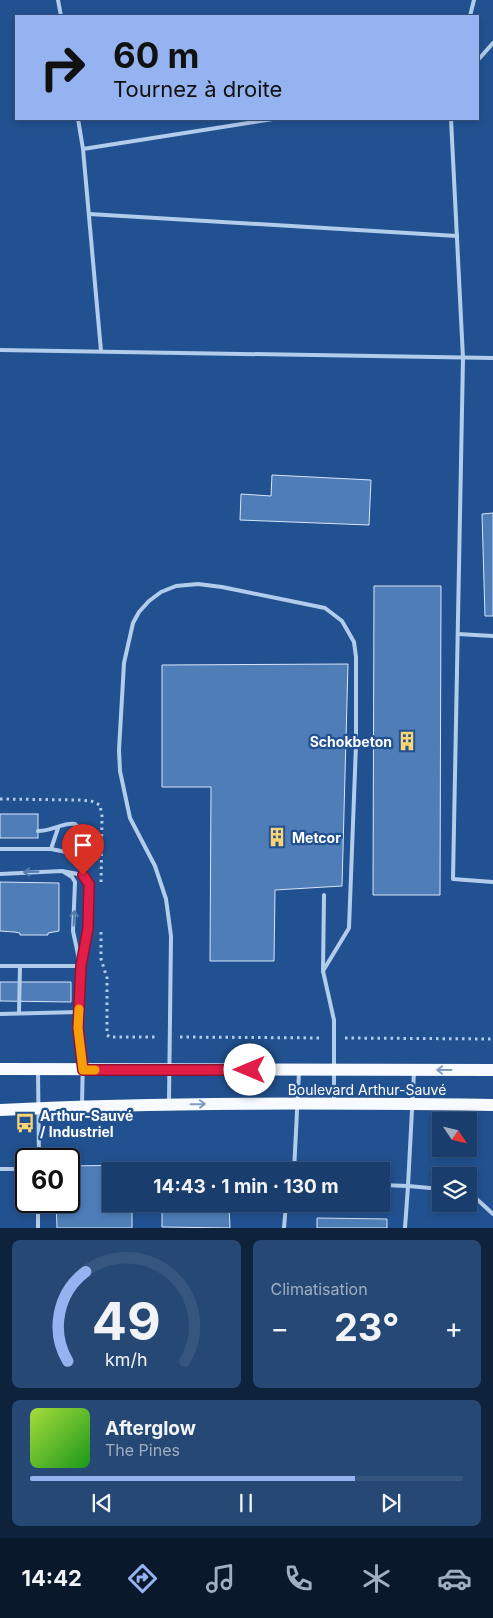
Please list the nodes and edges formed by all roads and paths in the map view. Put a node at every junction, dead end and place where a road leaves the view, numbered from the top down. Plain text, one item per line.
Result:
1 (58, 0) edge
2 (474, 0) edge
3 (61, 15) edge
4 (470, 15) edge
5 (493, 43) edge
6 (479, 59) edge
7 (78, 120) edge
8 (267, 120) edge
9 (451, 120) edge
10 (83, 149) junction
11 (89, 214) junction
12 (457, 236) junction
13 (0, 350) edge
14 (101, 351) junction
15 (463, 358) junction
16 (493, 358) edge
17 (458, 634) junction
18 (493, 636) edge
19 (58, 828) junction
20 (38, 831) dead end
21 (0, 849) edge
22 (51, 849) junction
23 (62, 871) junction
24 (0, 874) edge
25 (493, 882) edge
26 (324, 895) dead end
27 (0, 966) edge
28 (20, 966) junction
29 (81, 966) junction
30 (323, 971) junction
31 (79, 1012) junction
32 (19, 1013) junction
33 (0, 1014) edge
34 (169, 1037) junction
35 (307, 1038) dead end
36 (362, 1038) dead end
37 (493, 1039) edge
38 (0, 1069) edge
39 (38, 1069) junction
40 (83, 1070) junction
41 (169, 1070) junction
42 (299, 1070) junction
43 (335, 1070) junction
44 (414, 1070) junction
45 (493, 1070) edge
46 (169, 1104) junction
47 (297, 1104) junction
48 (334, 1104) junction
49 (412, 1104) junction
50 (493, 1105) edge
51 (82, 1106) junction
52 (38, 1108) junction
53 (0, 1110) edge
54 (39, 1148) edge
55 (294, 1162) edge
56 (15, 1168) edge
57 (0, 1169) edge
58 (390, 1185) edge
59 (408, 1186) junction
60 (432, 1188) edge
61 (477, 1199) edge
62 (285, 1212) edge
63 (38, 1213) edge
64 (493, 1214) edge
65 (38, 1228) edge
66 (284, 1228) edge
67 (405, 1228) edge

1 - 3 lane
2 - 4 lane
5 - 6 lane
7 - 10 lane
8 - 10 lane
9 - 12 lane
10 - 11 lane
11 - 12 lane
11 - 14 lane
12 - 15 lane
13 - 14 lane
14 - 15 lane
15 - 16 lane
15 - 17 lane
17 - 18 lane
17 - 25 lane
19 - 20 lane
19 - 22 lane
19 - 22 lane
21 - 22 lane
23 -> 24 lane
29 -> 23 lane
23 - 29 lane
26 - 30 lane
27 - 28 lane
28 - 29 lane
28 - 32 lane
29 - 31 lane
30 - 34 lane
30 - 43 lane
31 - 32 lane
31 - 40 lane
32 - 33 lane
34 - 35 path
34 - 41 lane
36 - 37 path
38 - 39 main road, Boulevard Arthur-Sauvé
39 - 40 main road, Boulevard Arthur-Sauvé
39 - 52 lane
40 - 41 main road, Boulevard Arthur-Sauvé
40 - 51 lane
41 - 42 main road, Boulevard Arthur-Sauvé
41 - 46 lane
42 - 43 main road, Boulevard Arthur-Sauvé
42 - 47 lane
43 - 44 main road, Boulevard Arthur-Sauvé
43 - 48 lane
45 -> 44 main road, Boulevard Arthur-Sauvé
44 - 49 lane
46 -> 47 main road, Boulevard Arthur-Sauvé
46 - 51 main road, Boulevard Arthur-Sauvé
47 - 48 main road, Boulevard Arthur-Sauvé
47 - 55 lane
48 - 49 main road, Boulevard Arthur-Sauvé
49 - 50 main road, Boulevard Arthur-Sauvé
49 - 59 lane
51 - 52 main road, Boulevard Arthur-Sauvé
52 - 53 main road, Boulevard Arthur-Sauvé
52 - 54 lane
56 - 57 lane
58 - 59 lane
59 - 60 lane
59 - 67 lane
61 - 64 lane
62 - 66 lane
63 - 65 lane

